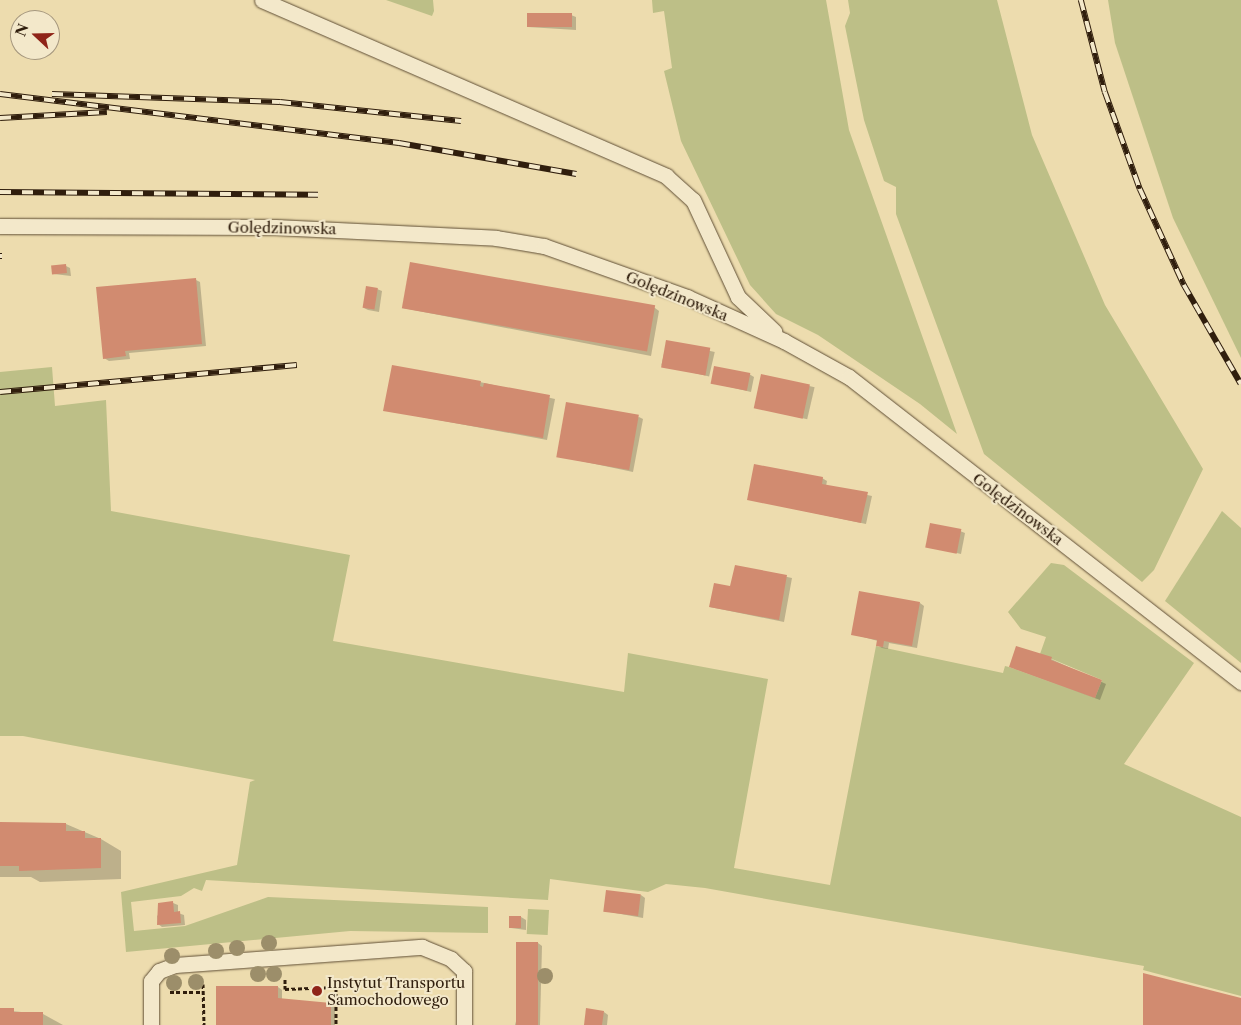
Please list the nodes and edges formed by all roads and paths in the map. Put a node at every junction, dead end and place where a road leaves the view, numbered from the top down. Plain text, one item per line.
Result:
1 (262, 0) edge
2 (0, 226) edge
3 (784, 341) junction
4 (1241, 682) edge
5 (283, 958) junction
6 (277, 979) dead end
7 (285, 979) junction
8 (211, 982) dead end
9 (202, 992) junction
10 (151, 993) junction
11 (151, 1025) edge
12 (204, 1025) edge
13 (336, 1025) edge
14 (464, 1025) edge

1 - 3 lane
2 - 3 lane, Golędzinowska
3 - 4 lane, Golędzinowska
5 - 7 path
5 - 10 lane
5 - 14 lane
6 - 7 path
7 - 13 path
8 - 9 path
9 - 10 path
9 - 12 path
10 - 11 lane

